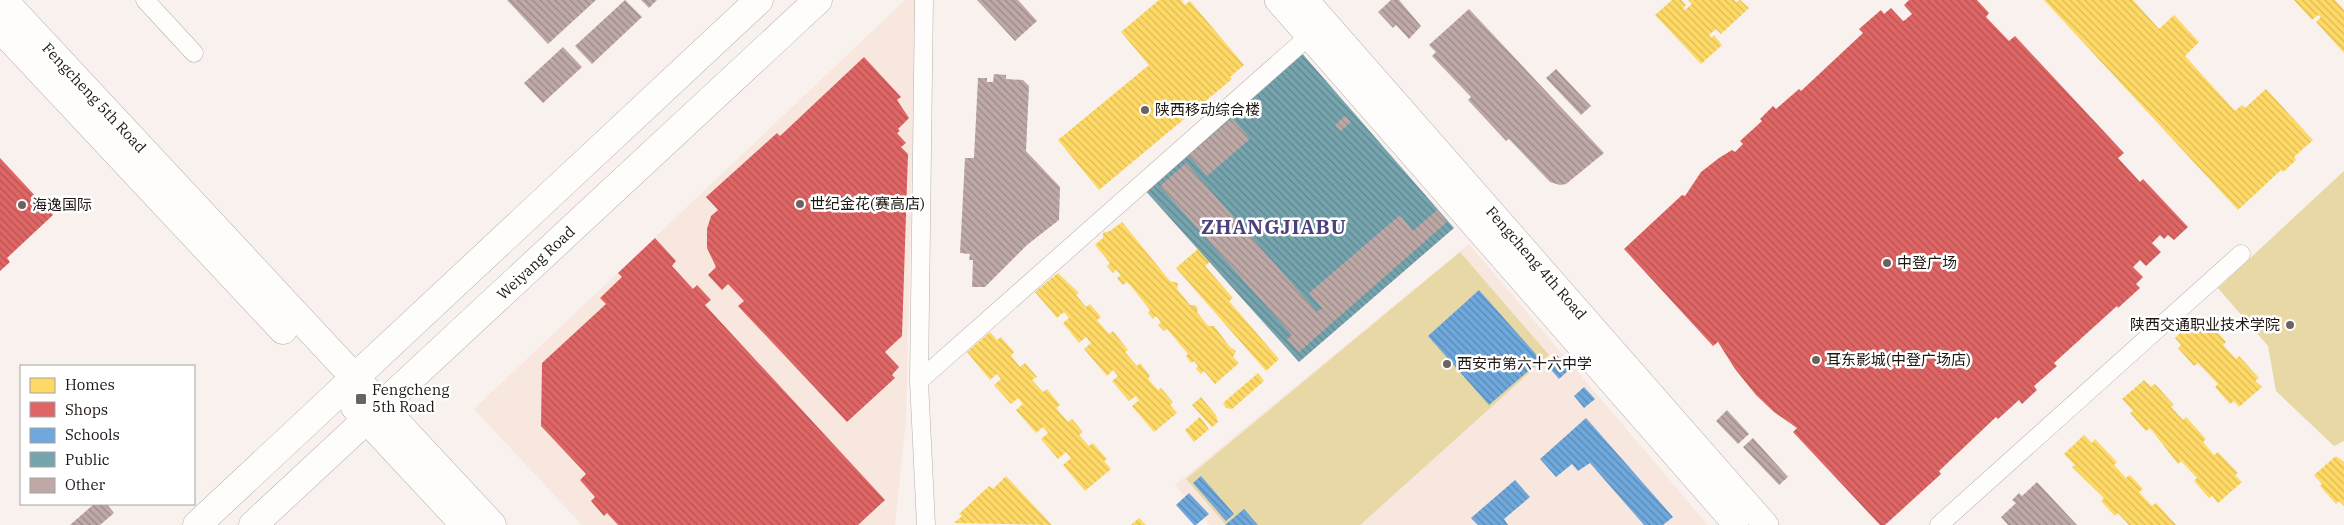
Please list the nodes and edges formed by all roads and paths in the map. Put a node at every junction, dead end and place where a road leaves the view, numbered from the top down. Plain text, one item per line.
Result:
1 (3, 0) edge
2 (145, 0) edge
3 (759, 0) edge
4 (818, 0) edge
5 (924, 0) edge
6 (1277, 0) edge
7 (1306, 0) edge
8 (0, 28) edge
9 (1317, 29) junction
10 (194, 53) dead end
11 (2241, 254) dead end
12 (919, 381) junction
13 (348, 386) junction
14 (374, 413) junction
15 (197, 525) edge
16 (253, 525) edge
17 (465, 525) edge
18 (492, 525) edge
19 (926, 525) edge
20 (1736, 525) edge
21 (1766, 525) edge
22 (1938, 525) edge

1 - 13 main road, Fengcheng 5th Road
2 - 10 street
3 - 13 main road
4 - 14 main road, Weiyang Road
5 - 12 street
6 - 9 street, Fengcheng 4th Road
7 - 9 street, Fengcheng 4th Road
8 - 13 main road, Fengcheng 5th Road
9 - 12 street
9 - 20 street, Fengcheng 4th Road
9 - 21 street, Fengcheng 4th Road
11 - 22 street
12 - 19 street
13 - 14 main road, Fengcheng 5th Road
13 - 15 main road
14 - 16 main road, Weiyang Road
14 - 17 main road, Fengcheng 5th Road
14 - 18 main road, Fengcheng 5th Road

